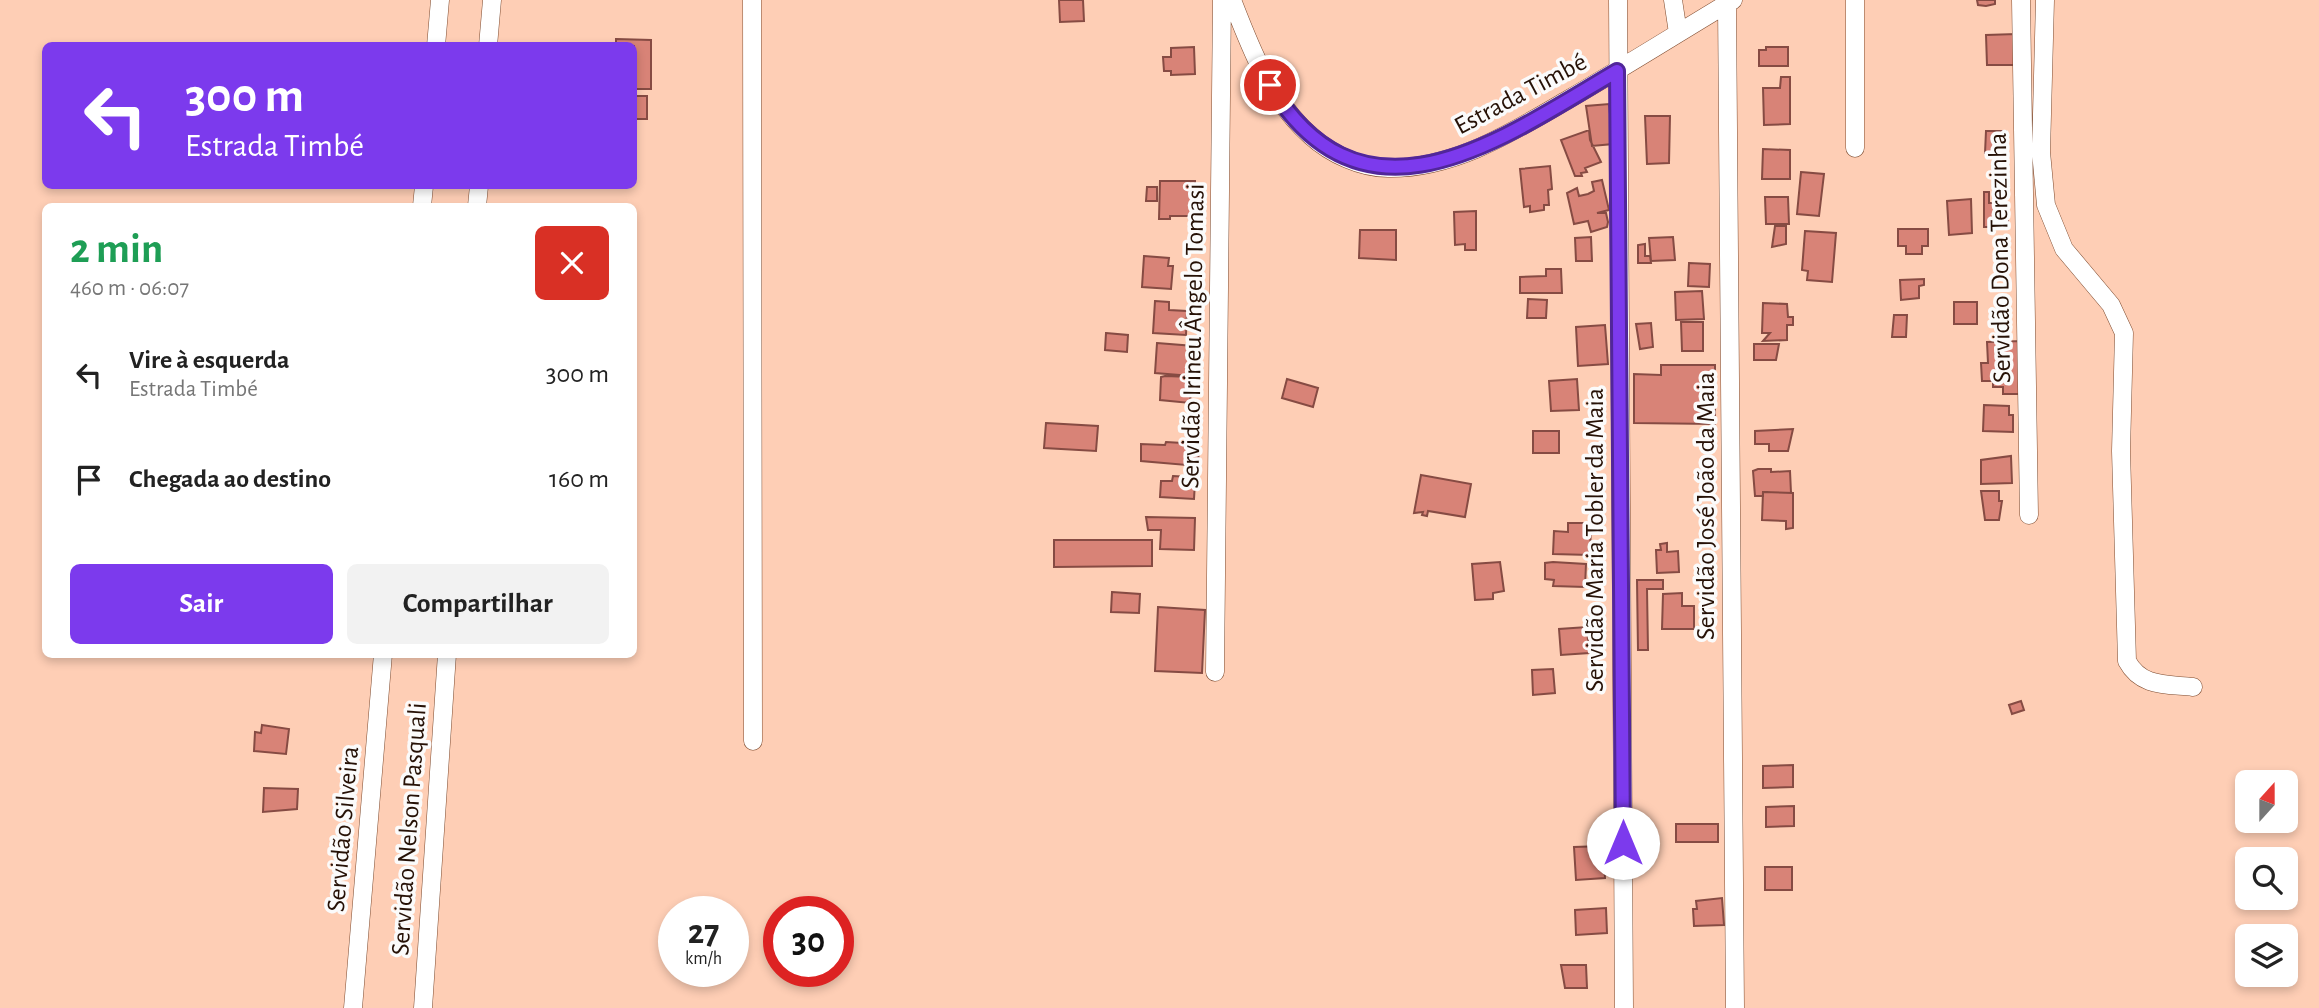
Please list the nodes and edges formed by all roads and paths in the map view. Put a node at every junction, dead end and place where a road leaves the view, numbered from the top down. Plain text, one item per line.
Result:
1 (440, 0) edge
2 (492, 0) edge
3 (752, 0) edge
4 (1222, 0) edge
5 (1231, 0) edge
6 (1618, 0) edge
7 (1673, 0) edge
8 (1855, 0) edge
9 (2021, 0) edge
10 (2045, 0) edge
11 (1730, 2) edge
12 (1678, 33) junction
13 (436, 42) edge
14 (488, 42) edge
15 (1617, 71) junction
16 (1855, 148) dead end
17 (2029, 515) dead end
18 (383, 658) edge
19 (447, 658) edge
20 (1215, 672) dead end
21 (2193, 687) dead end
22 (754, 741) dead end
23 (353, 1008) edge
24 (423, 1008) edge
25 (1624, 1008) edge
26 (1735, 1008) edge

1 - 13 street
2 - 14 street
3 - 22 street
4 - 20 street, Servidão Irineu Ângelo Tomasi
5 - 15 street, Estrada Timbé
6 - 15 street, Servidão Maria Tobler da Maia
7 - 12 street
8 - 16 street
9 - 17 street, Servidão Dona Terezinha
10 - 21 street
11 - 12 street, Estrada Timbé
11 - 26 street, Servidão José João da Maia
12 - 15 street, Estrada Timbé
15 - 25 street, Servidão Maria Tobler da Maia
18 - 23 street, Servidão Silveira
19 - 24 street, Servidão Nelson Pasquali

